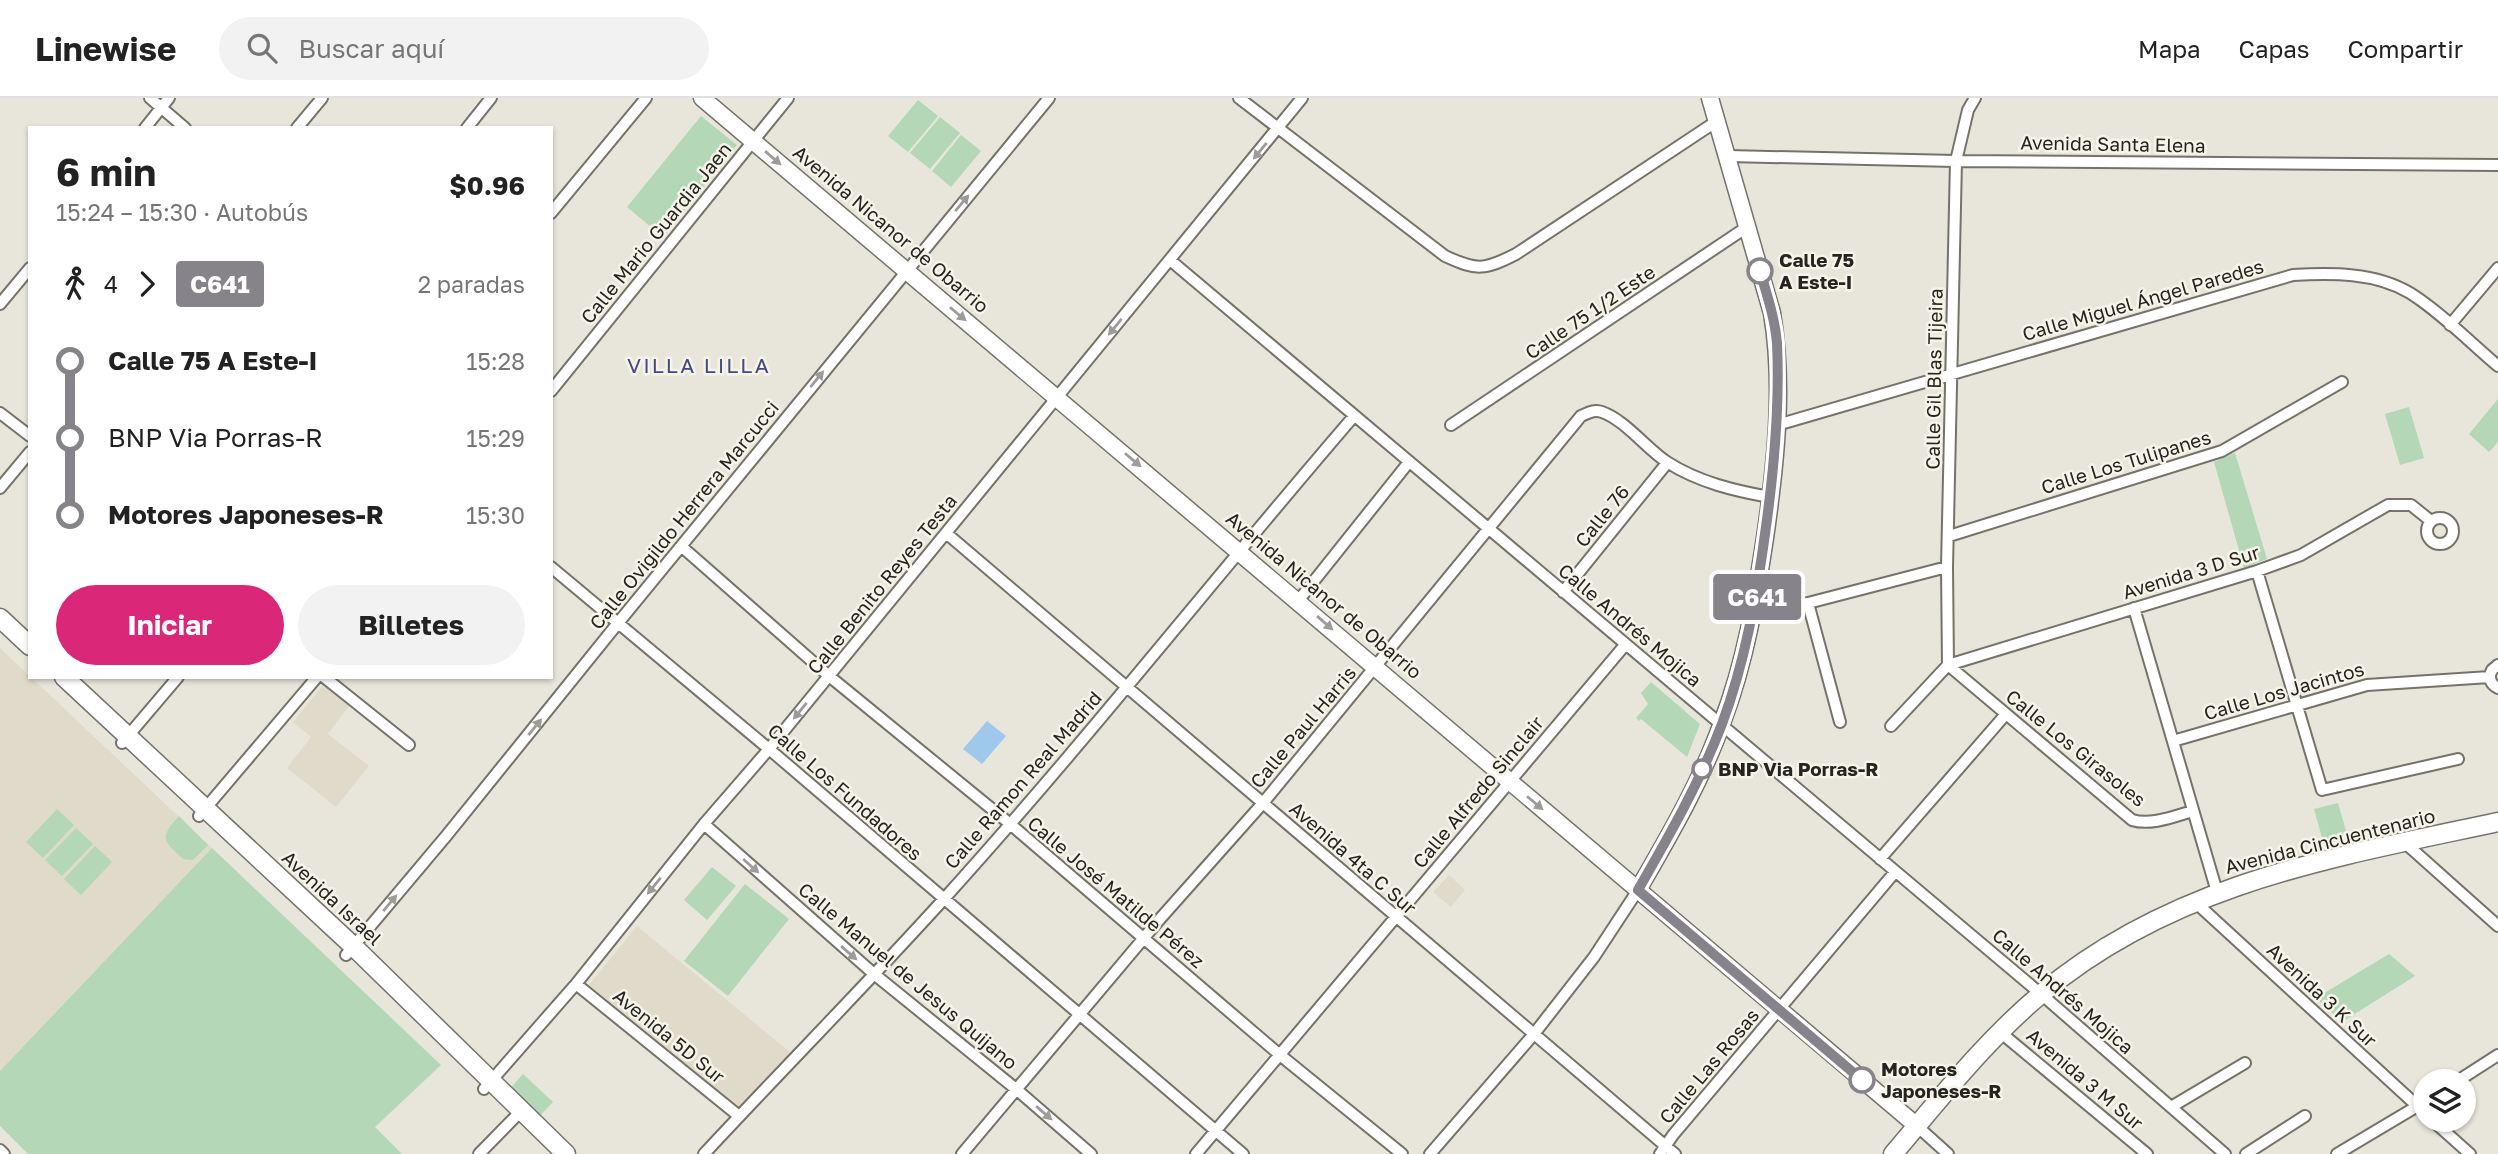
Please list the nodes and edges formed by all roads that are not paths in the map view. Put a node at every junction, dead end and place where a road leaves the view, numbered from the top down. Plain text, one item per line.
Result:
1 (150, 98) edge
2 (169, 98) edge
3 (322, 98) edge
4 (491, 98) edge
5 (646, 98) edge
6 (702, 98) edge
7 (788, 98) edge
8 (1049, 98) edge
9 (1238, 98) edge
10 (1303, 98) edge
11 (1710, 98) edge
12 (1975, 98) edge
13 (161, 108) junction
14 (1717, 121) junction
15 (147, 126) edge
16 (183, 126) edge
17 (300, 126) edge
18 (469, 126) edge
19 (1279, 129) junction
20 (753, 140) junction
21 (1728, 156) junction
22 (1956, 160) junction
23 (2498, 165) edge
24 (553, 211) edge
25 (1748, 227) junction
26 (1170, 260) junction
27 (2498, 268) edge
28 (28, 270) edge
29 (906, 270) junction
30 (0, 304) edge
31 (2451, 326) junction
32 (2498, 366) edge
33 (1951, 375) junction
34 (2342, 382) dead end
35 (553, 389) edge
36 (1058, 397) junction
37 (0, 413) edge
38 (1354, 415) junction
39 (1451, 425) dead end
40 (1777, 425) junction
41 (28, 434) edge
42 (28, 454) edge
43 (1409, 462) junction
44 (1667, 463) junction
45 (0, 488) edge
46 (1770, 498) junction
47 (2431, 521) dead end
48 (1490, 530) junction
49 (946, 533) junction
50 (1949, 536) junction
51 (681, 546) junction
52 (1238, 550) junction
53 (1947, 567) junction
54 (553, 569) edge
55 (2257, 571) junction
56 (1563, 592) junction
57 (1298, 601) junction
58 (1808, 603) junction
59 (2134, 608) junction
60 (1754, 613) junction
61 (0, 618) edge
62 (618, 623) junction
63 (0, 632) edge
64 (28, 644) edge
65 (1625, 645) junction
66 (28, 658) edge
67 (1948, 665) junction
68 (2498, 666) edge
69 (1376, 667) junction
70 (829, 676) junction
71 (2490, 677) junction
72 (51, 679) edge
73 (66, 679) edge
74 (176, 679) edge
75 (315, 679) edge
76 (326, 679) edge
77 (1127, 687) junction
78 (2498, 688) edge
79 (2298, 704) junction
80 (2006, 714) junction
81 (1840, 722) dead end
82 (1721, 725) junction
83 (1891, 726) dead end
84 (125, 740) junction
85 (2173, 741) junction
86 (409, 745) dead end
87 (769, 749) junction
88 (2458, 759) dead end
89 (1510, 782) junction
90 (1263, 803) junction
91 (2193, 811) junction
92 (203, 812) junction
93 (2498, 822) edge
94 (1009, 823) junction
95 (704, 824) junction
96 (2404, 842) junction
97 (1880, 859) junction
98 (1895, 872) junction
99 (1638, 890) junction
100 (2217, 892) junction
101 (943, 899) junction
102 (2194, 901) junction
103 (1395, 918) junction
104 (2498, 926) edge
105 (1144, 938) junction
106 (350, 950) junction
107 (874, 974) junction
108 (576, 984) junction
109 (2041, 994) junction
110 (1779, 1009) junction
111 (1081, 1016) junction
112 (2000, 1032) junction
113 (1534, 1034) junction
114 (1280, 1055) junction
115 (2498, 1055) edge
116 (2245, 1063) dead end
117 (2476, 1069) edge
118 (487, 1086) junction
119 (1016, 1089) junction
120 (2413, 1098) edge
121 (2171, 1107) junction
122 (2413, 1112) edge
123 (517, 1114) junction
124 (739, 1116) junction
125 (2305, 1116) dead end
126 (1917, 1126) junction
127 (1215, 1131) junction
128 (2445, 1132) edge
129 (0, 1150) edge
130 (1667, 1151) edge
131 (4, 1154) edge
132 (479, 1154) edge
133 (549, 1154) edge
134 (566, 1154) edge
135 (704, 1154) edge
136 (962, 1154) edge
137 (1091, 1154) edge
138 (1196, 1154) edge
139 (1243, 1154) edge
140 (1402, 1154) edge
141 (1430, 1154) edge
142 (1893, 1154) edge
143 (1948, 1154) edge
144 (2147, 1154) edge
145 (2225, 1154) edge
146 (2246, 1154) edge
147 (2337, 1154) edge
148 (2470, 1154) edge

1 - 13 street
2 - 13 street
3 - 17 street
4 - 18 street
5 - 24 street
6 - 20 main road, Avenida Nicanor de Obarrio
7 - 20 street, Calle Mario Guardia Jaen
29 -> 8 street, Calle Ovigildo Herrera Marcucci
9 - 19 street
10 - 19 street, Calle Benito Reyes Testa
11 - 14 main road
12 - 22 street, Calle Gil Blas Tijeira
13 - 15 street
13 - 16 street
14 - 19 street
14 - 21 main road
19 -> 26 street, Calle Benito Reyes Testa
20 -> 29 main road, Avenida Nicanor de Obarrio
20 - 35 street, Calle Mario Guardia Jaen
21 - 22 street, Avenida Santa Elena
21 - 25 main road
22 - 23 street, Avenida Santa Elena
22 - 33 street, Calle Gil Blas Tijeira
25 - 39 street, Calle 75 1/2 Este
25 - 40 main road
26 -> 36 street, Calle Benito Reyes Testa
26 - 38 street, Calle Andrés Mojica
27 - 31 street
28 - 30 street
29 -> 36 main road, Avenida Nicanor de Obarrio
51 -> 29 street, Calle Ovigildo Herrera Marcucci
31 - 32 street, Calle Miguel Ángel Paredes
31 - 33 street, Calle Miguel Ángel Paredes
33 - 40 street, Calle Miguel Ángel Paredes
33 - 50 street, Calle Gil Blas Tijeira
34 - 50 street, Calle Los Tulipanes
36 - 49 street, Calle Benito Reyes Testa
36 -> 52 main road, Avenida Nicanor de Obarrio
37 - 41 street
38 - 43 street, Calle Andrés Mojica
38 - 52 street, Calle Ramon Real Madrid
40 - 46 main road
42 - 45 street
43 - 48 street, Calle Andrés Mojica
43 - 57 street
44 - 46 street, Calle Paul Harris
44 - 48 street, Calle Paul Harris
44 - 56 street, Calle 76
46 - 60 main road
47 - 55 street, Avenida 3 D Sur
48 - 56 street, Calle Andrés Mojica
48 - 69 street, Calle Paul Harris
49 - 70 street, Calle Benito Reyes Testa
49 - 77 street, Avenida 4ta C Sur
50 - 53 street, Calle Gil Blas Tijeira
51 - 62 street, Calle Ovigildo Herrera Marcucci
51 - 70 street, Calle José Matilde Pérez
52 - 57 main road, Avenida Nicanor de Obarrio
52 - 77 street, Calle Ramon Real Madrid
53 - 58 street
53 - 67 street, Calle Gil Blas Tijeira
54 - 62 street, Calle Los Fundadores
55 - 59 street, Avenida 3 D Sur
55 - 79 street
56 - 65 street, Calle Andrés Mojica
57 -> 69 main road, Avenida Nicanor de Obarrio
58 - 60 street
58 - 81 street
59 - 67 street, Avenida 3 D Sur
59 - 85 street
60 - 82 main road
61 - 64 main road
62 - 87 street, Calle Los Fundadores
106 -> 62 street, Calle Ovigildo Herrera Marcucci
63 - 66 main road
65 - 82 street, Calle Andrés Mojica
65 - 89 street, Calle Alfredo Sinclair
67 - 80 street, Calle Los Girasoles
67 - 83 street
68 - 71 street
69 - 89 main road, Avenida Nicanor de Obarrio
69 - 90 street, Calle Paul Harris
70 -> 87 street, Calle Benito Reyes Testa
70 - 94 street, Calle José Matilde Pérez
71 - 78 street
71 - 79 street, Calle Los Jacintos
72 - 84 main road, Avenida Israel
73 - 84 main road, Avenida Israel
74 - 84 street
75 - 92 street
76 - 86 street
77 - 90 street, Avenida 4ta C Sur
77 - 94 street, Calle Ramon Real Madrid
79 - 85 street, Calle Los Jacintos
79 - 88 street
80 - 91 street, Calle Los Girasoles
80 - 97 street
82 - 97 street, Calle Andrés Mojica
82 - 99 main road
84 - 92 main road, Avenida Israel
85 - 91 street
87 - 95 street, Calle Benito Reyes Testa
87 - 101 street, Calle Los Fundadores
89 -> 99 main road, Avenida Nicanor de Obarrio
89 - 103 street, Calle Alfredo Sinclair
90 - 103 street, Avenida 4ta C Sur
90 - 105 street, Calle Paul Harris
91 - 100 street
92 - 106 main road, Avenida Israel
93 - 96 main road, Avenida Cincuentenario
94 - 101 street, Calle Ramon Real Madrid
94 - 105 street, Calle José Matilde Pérez
95 -> 107 street, Calle Manuel de Jesus Quijano
95 -> 108 street, Calle Benito Reyes Testa
96 - 100 main road, Avenida Cincuentenario
96 - 104 street
97 - 98 street, Calle Andrés Mojica
98 - 109 street, Calle Andrés Mojica
98 - 110 street, Calle Las Rosas
99 - 110 main road, Avenida Nicanor de Obarrio
99 - 113 street
100 - 102 main road, Avenida Cincuentenario
101 - 107 street, Calle Ramon Real Madrid
101 - 111 street, Calle Los Fundadores
102 - 109 main road, Avenida Cincuentenario
102 - 120 street, Avenida 3 K Sur
103 - 113 street, Avenida 4ta C Sur
103 - 114 street, Calle Alfredo Sinclair
105 - 111 street, Calle Paul Harris
105 - 114 street, Calle José Matilde Pérez
106 - 118 main road, Avenida Israel
107 - 119 street, Calle Manuel de Jesus Quijano
107 - 124 street, Calle Ramon Real Madrid
108 - 118 street, Calle Benito Reyes Testa
108 - 124 street, Avenida 5D Sur
109 - 112 main road, Avenida Cincuentenario
109 - 121 street, Calle Andrés Mojica
110 - 126 main road, Avenida Nicanor de Obarrio
110 - 130 street, Calle Las Rosas
111 - 119 street, Calle Paul Harris
111 - 127 street, Calle Los Fundadores
112 - 126 main road, Avenida Cincuentenario
112 - 144 street, Avenida 3 M Sur
113 - 130 street, Avenida 4ta C Sur
113 - 141 street
114 - 127 street, Calle Alfredo Sinclair
114 - 140 street, Calle José Matilde Pérez
115 - 117 street
116 - 121 street
118 - 123 main road, Avenida Israel
119 - 136 street, Calle Paul Harris
119 -> 137 street, Calle Manuel de Jesus Quijano
121 - 145 street, Calle Andrés Mojica
122 - 147 street
123 - 132 street
123 - 133 main road, Avenida Israel
123 - 134 main road, Avenida Israel
124 - 135 street, Calle Ramon Real Madrid
125 - 146 street
126 - 142 main road, Avenida Cincuentenario
126 - 143 street
127 - 138 street, Calle Alfredo Sinclair
127 - 139 street, Calle Los Fundadores
128 - 148 street
129 - 131 street

